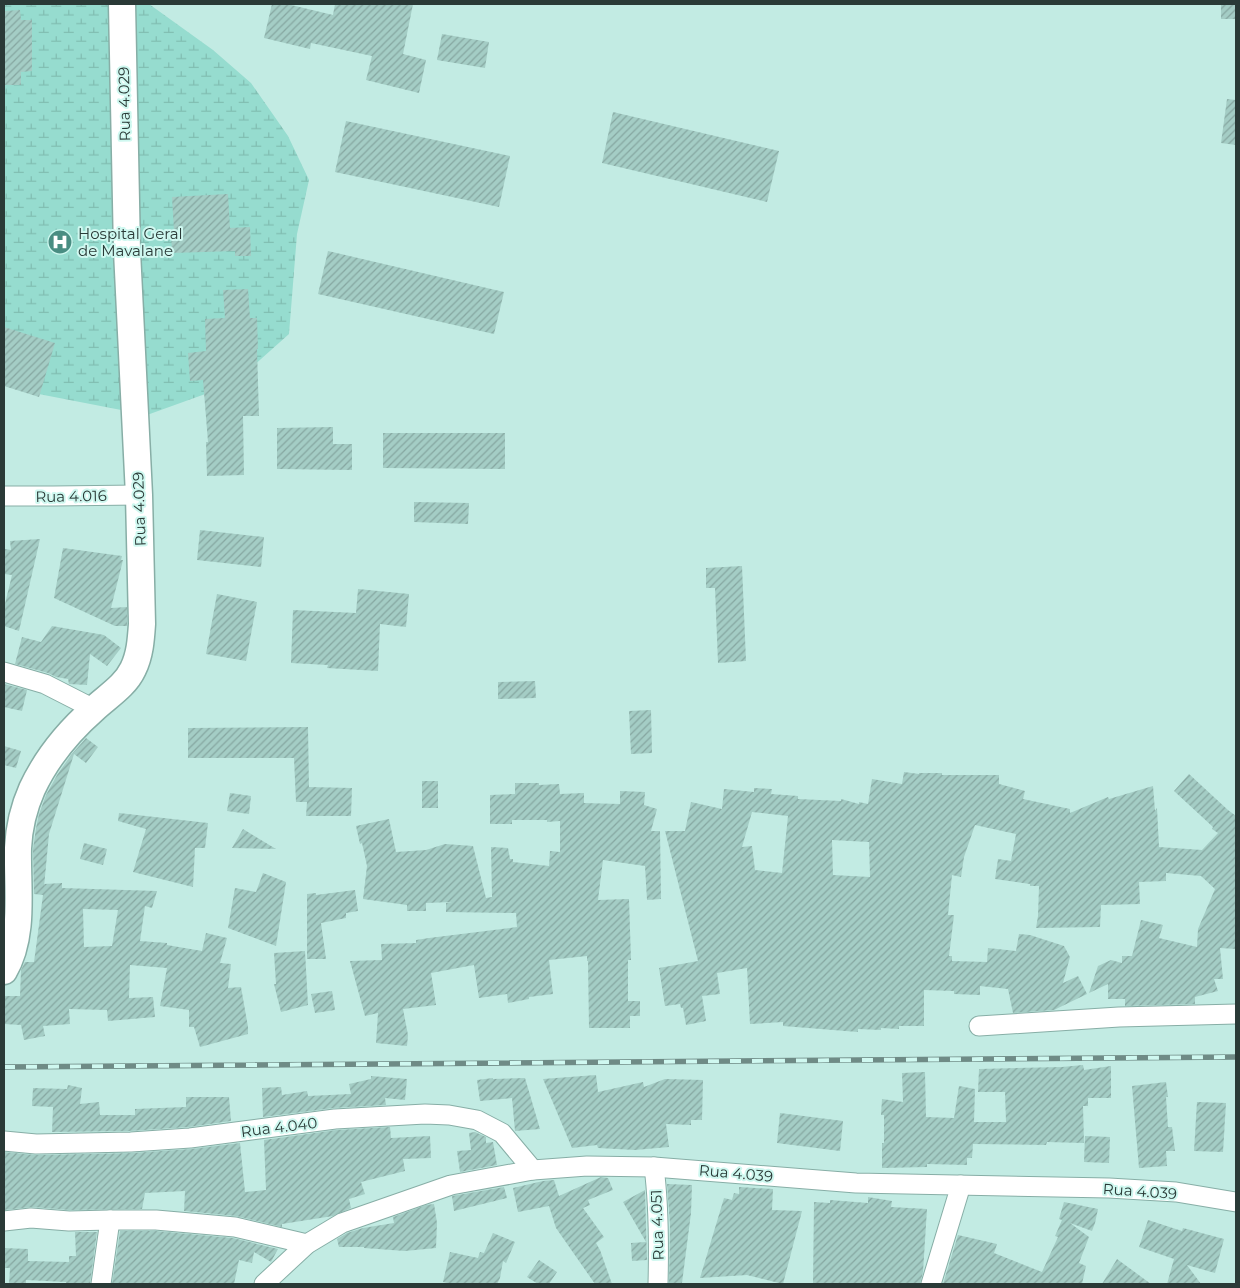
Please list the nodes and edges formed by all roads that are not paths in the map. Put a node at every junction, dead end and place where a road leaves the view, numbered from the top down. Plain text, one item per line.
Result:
1 (122, 4) edge
2 (139, 495) junction
3 (4, 496) edge
4 (4, 672) edge
5 (94, 709) junction
6 (4, 970) edge
7 (1236, 1014) edge
8 (979, 1026) dead end
9 (4, 1141) edge
10 (654, 1167) junction
11 (533, 1170) junction
12 (962, 1185) junction
13 (1236, 1202) edge
14 (110, 1220) junction
15 (4, 1221) edge
16 (306, 1244) junction
17 (101, 1284) edge
18 (264, 1284) edge
19 (658, 1284) edge
20 (931, 1284) edge

1 - 2 street, Rua 4.029
2 - 3 street, Rua 4.016
2 - 5 street, Rua 4.029
4 - 5 street
5 - 6 street, Rua 4.029
7 - 8 street
9 - 11 street, Rua 4.040
10 - 11 street, Rua 4.039
10 - 12 street, Rua 4.039
10 - 19 street, Rua 4.051
11 - 16 street, Rua 4.039
12 - 13 street, Rua 4.039
12 - 20 street
14 - 15 street
14 - 16 street
14 - 17 street
16 - 18 street, Rua 4.039

